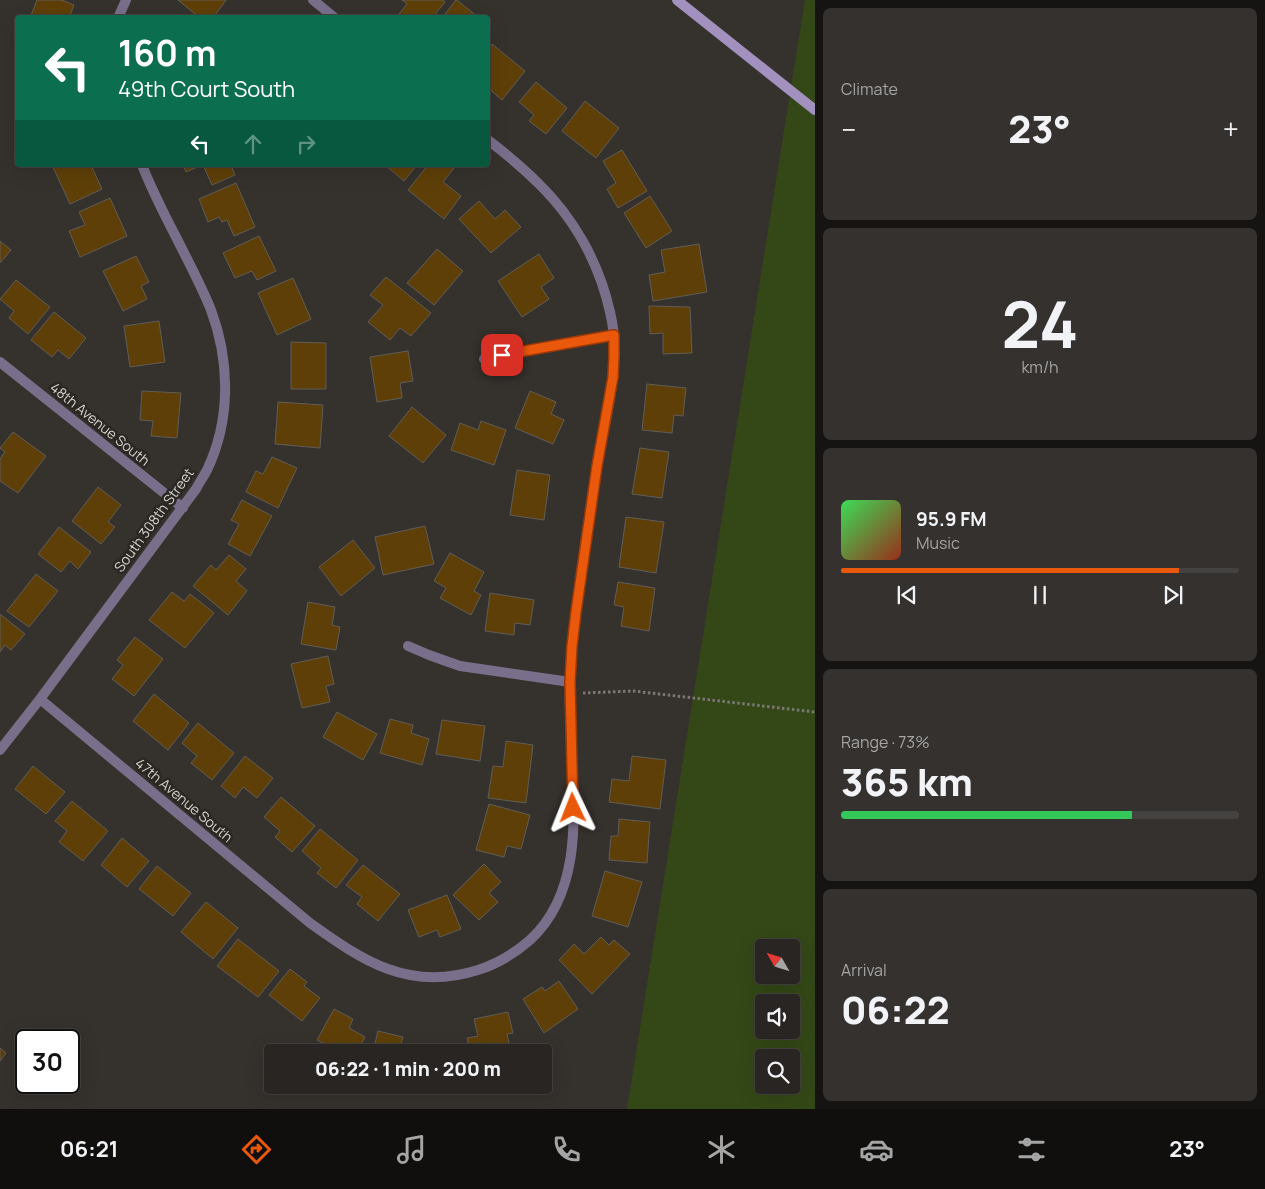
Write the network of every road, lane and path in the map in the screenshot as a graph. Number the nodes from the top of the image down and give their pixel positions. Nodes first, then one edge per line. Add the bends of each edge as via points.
1 (126, 0) edge
2 (314, 0) edge
3 (677, 0) edge
4 (119, 15) edge
5 (332, 15) edge
6 (815, 110) edge
7 (490, 142) edge
8 (143, 167) edge
9 (614, 335) junction
10 (484, 359) dead end
11 (0, 362) edge
12 (183, 508) junction
13 (408, 646) dead end
14 (570, 682) junction
15 (570, 693) junction
16 (40, 699) junction
17 (815, 712) edge
18 (0, 750) edge

1 - 4 street
2 - 5 street
3 - 6 main road
7 - 9 street, 47th Avenue South via 538,182 568,216 596,266
8 - 12 street, South 308th Street via 211,310 222,354 225,409 221,431 207,470
9 - 10 street
9 - 14 street, 47th Avenue South via 613,377 577,602
11 - 12 street, 48th Avenue South
12 - 16 street, South 308th Street
13 - 14 street via 460,666
14 - 15 street, 47th Avenue South
15 - 16 street, 47th Avenue South via 573,808 570,864 559,899 550,917 520,948 486,967 446,978 414,976 388,969 352,952 310,923
15 - 17 path via 633,691
16 - 18 street, South 308th Street

